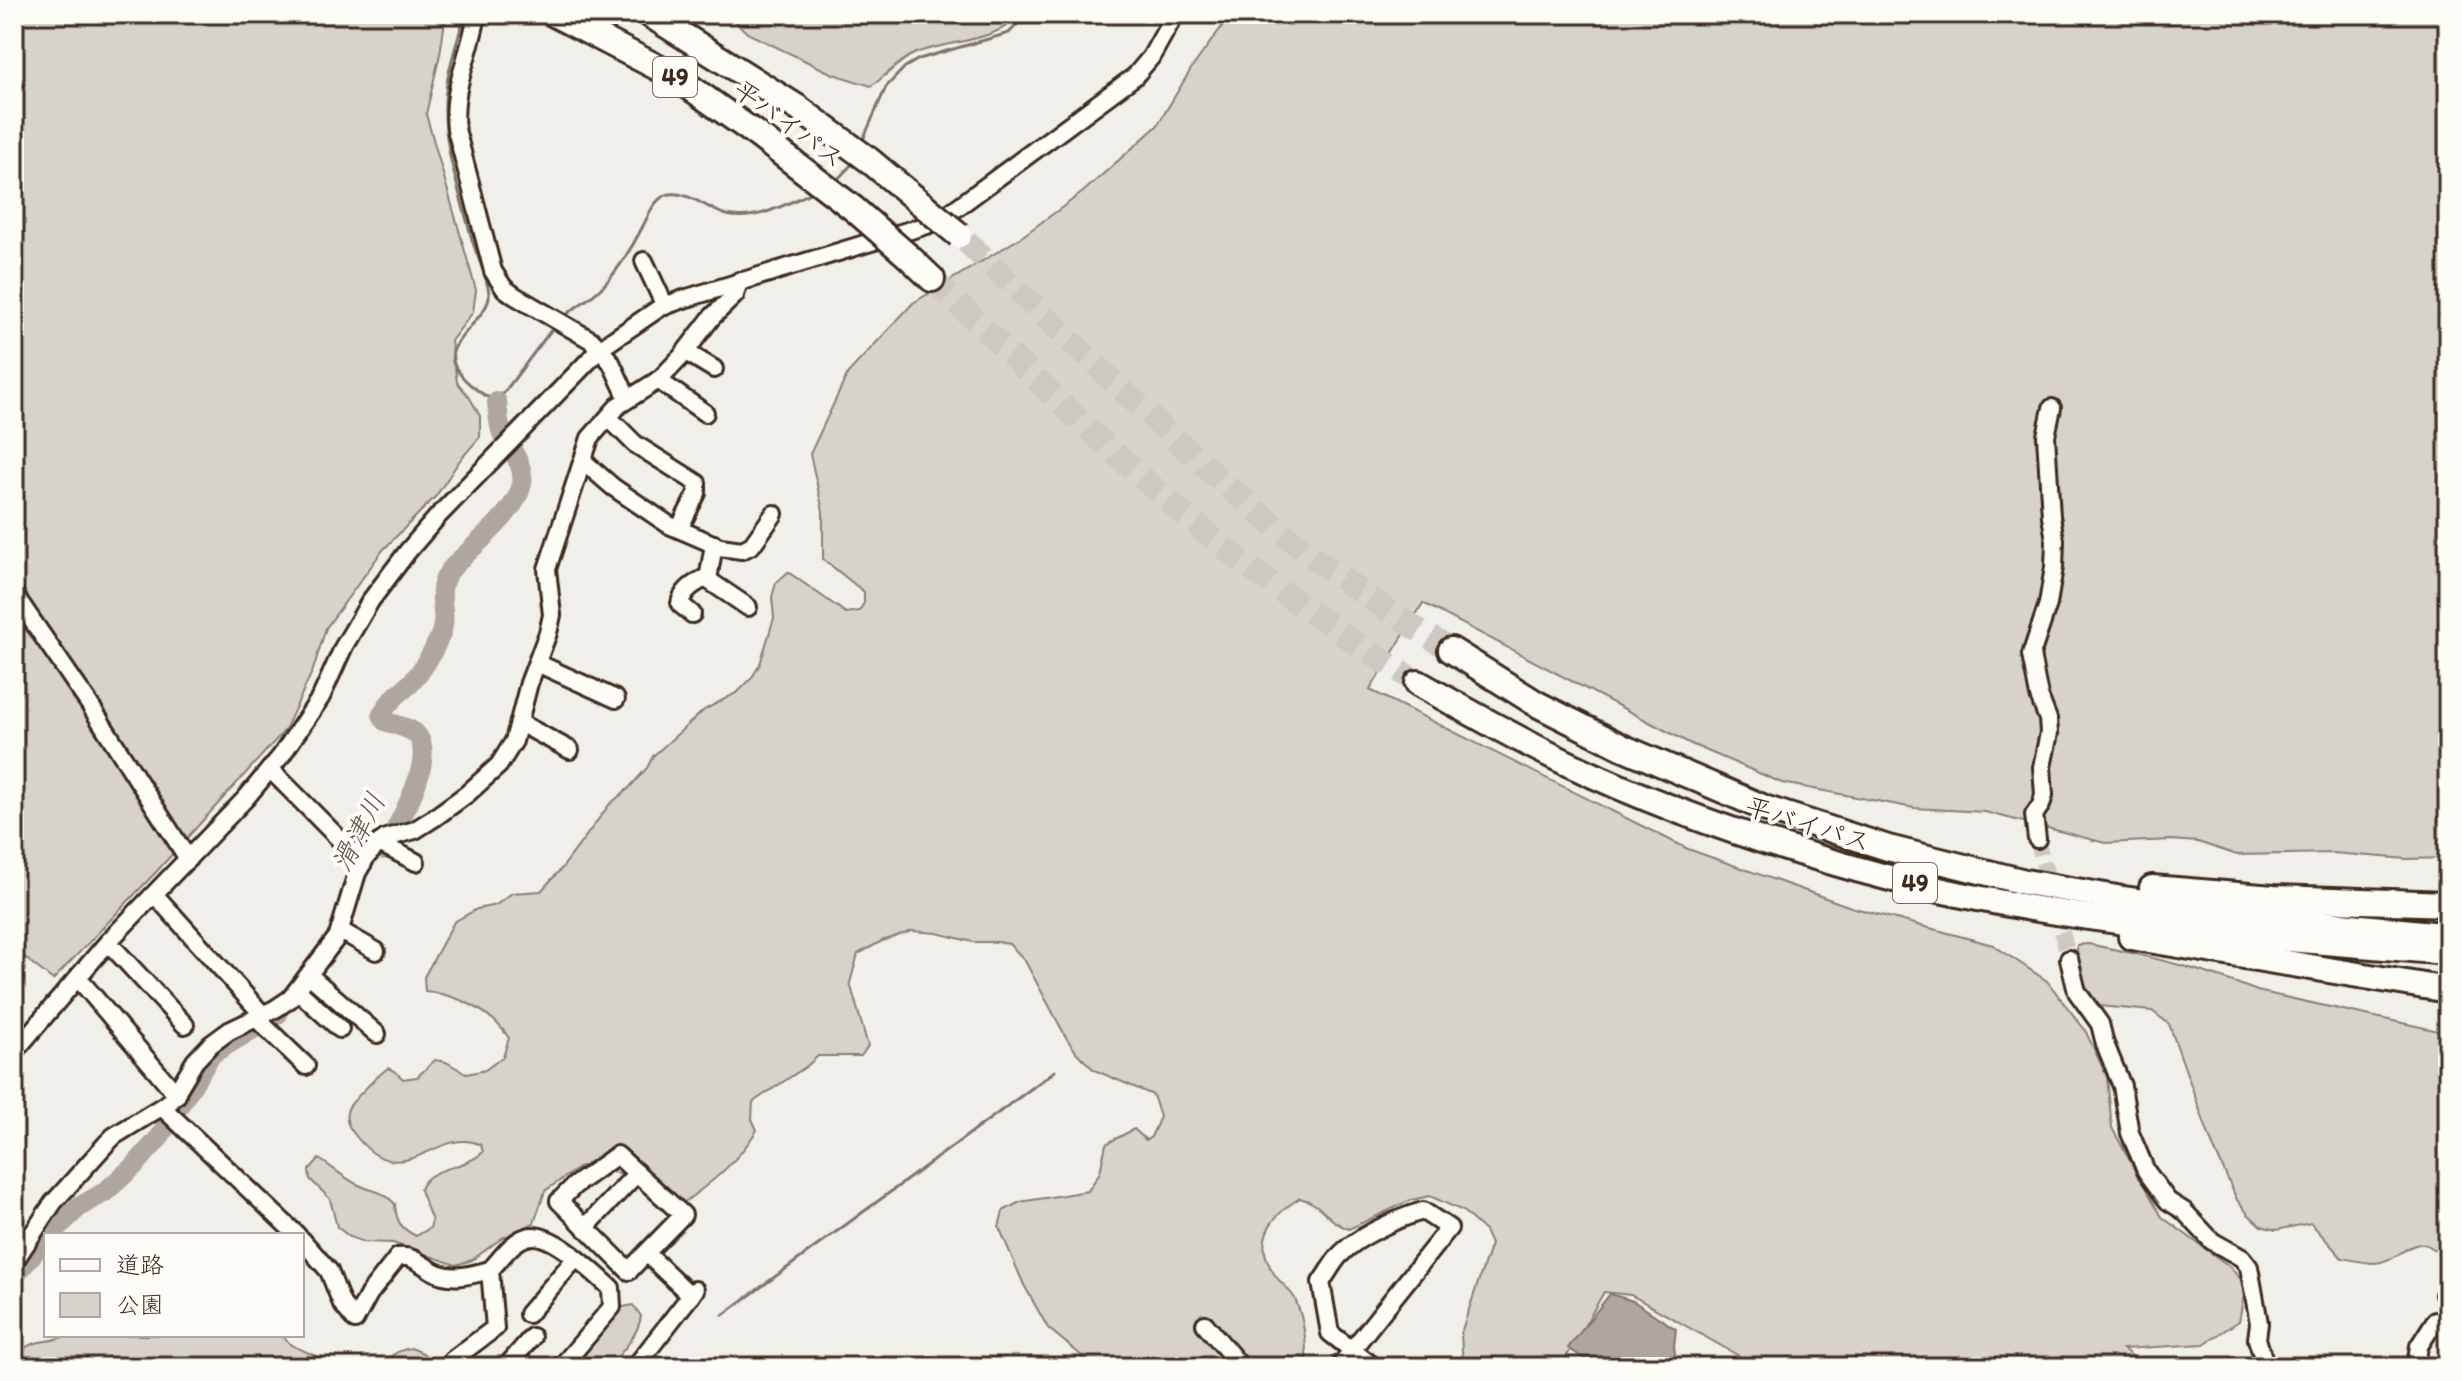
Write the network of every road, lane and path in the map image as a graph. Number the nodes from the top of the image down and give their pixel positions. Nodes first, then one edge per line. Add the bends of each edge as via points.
1 (477, 14) edge
2 (554, 14) edge
3 (649, 14) edge
4 (1175, 14) edge
5 (963, 238) tunnel mouth
6 (644, 261) dead end
7 (932, 279) tunnel mouth
8 (739, 281) junction
9 (665, 306) junction
10 (600, 349) junction
11 (686, 352) junction
12 (714, 369) dead end
13 (658, 380) junction
14 (628, 399) junction
15 (2052, 408) dead end
16 (705, 413) dead end
17 (609, 418) junction
18 (583, 461) junction
19 (774, 514) dead end
20 (679, 529) junction
21 (714, 544) junction
22 (708, 577) junction
23 (14, 594) edge
24 (748, 607) dead end
25 (692, 614) dead end
26 (1451, 650) tunnel mouth
27 (537, 663) junction
28 (1418, 683) tunnel mouth
29 (616, 699) dead end
30 (520, 723) junction
31 (570, 750) dead end
32 (270, 769) junction
33 (1717, 824) junction
34 (2037, 839) tunnel mouth
35 (379, 843) junction
36 (1888, 848) junction
37 (188, 859) junction
38 (416, 862) dead end
39 (363, 863) junction
40 (155, 895) junction
41 (2448, 904) edge
42 (341, 931) junction
43 (2448, 935) edge
44 (108, 942) junction
45 (376, 951) dead end
46 (2448, 952) edge
47 (2069, 959) tunnel mouth
48 (309, 975) junction
49 (78, 978) junction
50 (297, 990) junction
51 (2448, 990) edge
52 (260, 1016) junction
53 (185, 1025) dead end
54 (340, 1029) dead end
55 (377, 1034) dead end
56 (15, 1050) edge
57 (306, 1066) dead end
58 (177, 1095) junction
59 (163, 1108) junction
60 (637, 1173) junction
61 (585, 1228) junction
62 (295, 1233) edge
63 (304, 1242) edge
64 (646, 1253) junction
65 (575, 1259) junction
66 (14, 1262) edge
67 (490, 1270) junction
68 (528, 1314) dead end
69 (2435, 1321) dead end
70 (1205, 1324) dead end
71 (532, 1337) dead end
72 (1351, 1351) junction
73 (458, 1367) edge
74 (506, 1367) edge
75 (561, 1367) edge
76 (635, 1367) edge
77 (1241, 1367) edge
78 (1340, 1367) edge
79 (1374, 1367) edge
80 (2266, 1367) edge
81 (2416, 1367) edge

1 - 10 street via 454,112 493,271 509,292
2 - 7 highway, 平バイパス / 49, bridge via 674,76 854,209
3 - 5 highway, 平バイパス / 49, bridge via 798,108
4 - 8 street via 1135,76 951,212 927,225
6 - 9 street
8 - 9 street
8 - 11 street via 735,295
9 - 10 street
10 - 14 street
10 - 32 street via 439,515 387,578 344,646 321,697
11 - 12 street
11 - 13 street
13 - 14 street
13 - 16 street
14 - 17 street
15 - 34 street via 2046,436 2054,567 2031,655 2049,725 2044,795 2034,815
17 - 18 street via 590,438
17 - 20 street via 635,444 697,483
18 - 20 street via 641,507
18 - 27 street via 547,569 552,615
19 - 21 street via 752,545 742,550
20 - 21 street
21 - 22 street
22 - 24 street
22 - 25 street via 681,596 680,604
23 - 37 street
26 - 36 highway, 平バイパス / 49 via 1537,704 1633,752 1767,809
27 - 29 street
27 - 30 street
28 - 33 highway, 平バイパス / 49 via 1568,763
30 - 31 street
30 - 35 street via 510,749 491,774 431,829
32 - 37 street
32 - 39 street
33 - 46 highway, 平バイパス / 49 via 1889,877 2026,905 2221,932
33 - 51 highway via 1798,856 1966,905
35 - 38 street
35 - 39 street
36 - 41 highway via 2166,890
36 - 43 highway, 平バイパス / 49 via 2117,898
37 - 40 street
39 - 42 street
40 - 44 street
40 - 52 street
42 - 45 street
42 - 48 street
44 - 49 street
44 - 53 street
47 - 80 street via 2077,992 2100,1024 2146,1171 2168,1201 2249,1267 2257,1339
48 - 50 street
48 - 55 street
49 - 56 street
49 - 58 street
50 - 52 street
50 - 54 street
52 - 57 street
52 - 58 street via 229,1031 200,1055
58 - 59 street
59 - 62 street
59 - 66 street via 114,1136 89,1161
60 - 61 street
60 - 61 street via 617,1155 559,1201
60 - 64 street via 683,1215
61 - 64 street via 629,1271
63 - 67 street via 329,1271 355,1320 398,1257 413,1258 444,1276
64 - 76 street via 693,1293
65 - 67 street via 550,1239 528,1236
65 - 68 street
65 - 75 street via 611,1288 612,1307
67 - 73 street via 495,1328 452,1360
69 - 81 street via 2419,1346
70 - 77 street
71 - 74 street
72 - 72 street via 1330,1333 1321,1282 1352,1245 1404,1216 1423,1211 1433,1216 1449,1228
72 - 78 street
72 - 79 street

